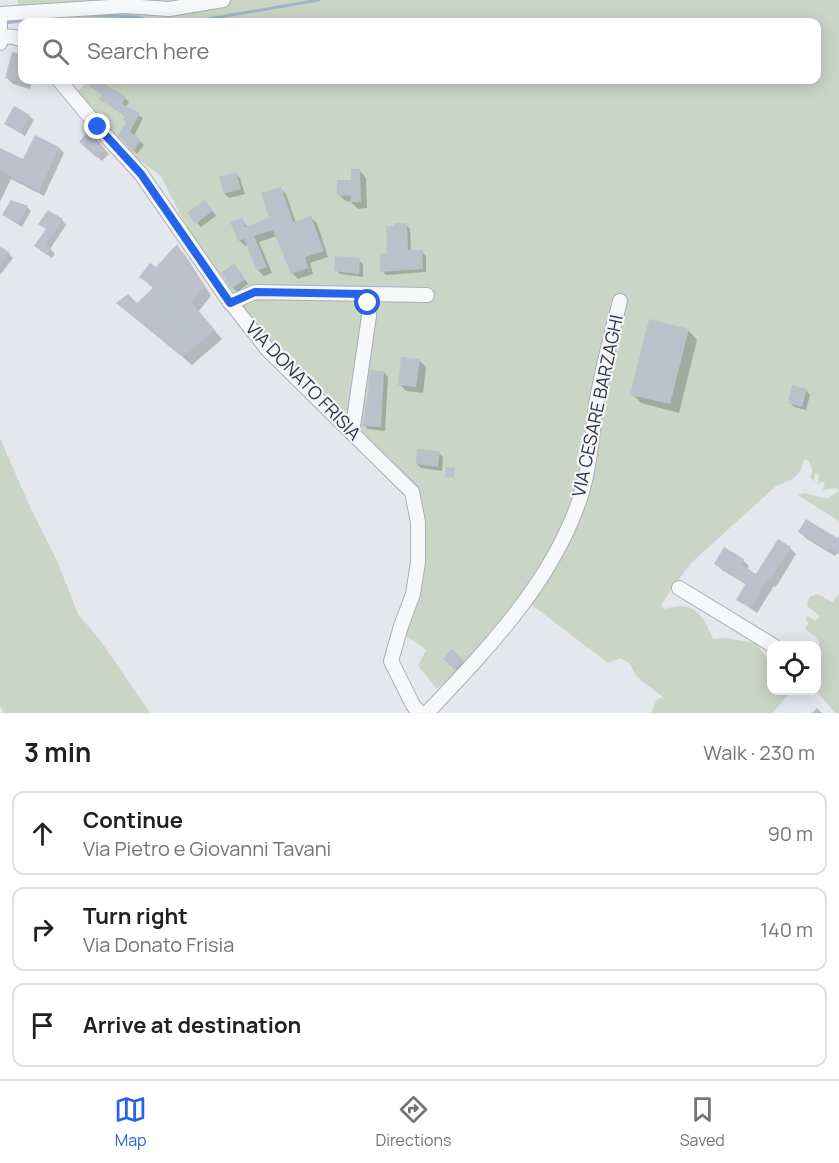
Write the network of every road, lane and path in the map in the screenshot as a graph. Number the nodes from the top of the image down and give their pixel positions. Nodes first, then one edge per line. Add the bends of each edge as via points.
1 (223, 0) edge
2 (0, 15) edge
3 (1, 30) edge
4 (0, 36) edge
5 (18, 38) edge
6 (0, 43) edge
7 (62, 84) edge
8 (364, 294) junction
9 (427, 295) dead end
10 (620, 301) dead end
11 (230, 303) junction
12 (352, 433) junction
13 (679, 588) dead end
14 (767, 641) edge
15 (420, 713) edge
16 (427, 713) edge

1 - 2 street via 169,9 125,6
2 - 3 street
3 - 4 street
4 - 5 street
4 - 6 street
7 - 11 street, VIA DONATO FRISIA via 141,174
8 - 9 street
8 - 11 street via 255,292
8 - 12 street via 369,316
10 - 16 street, VIA CESARE BARZAGHI via 598,395 586,479 566,535 520,608
11 - 12 street, VIA DONATO FRISIA via 268,350
12 - 15 street, VIA DONATO FRISIA via 412,492 418,522 418,562 413,594 391,661
13 - 14 street

